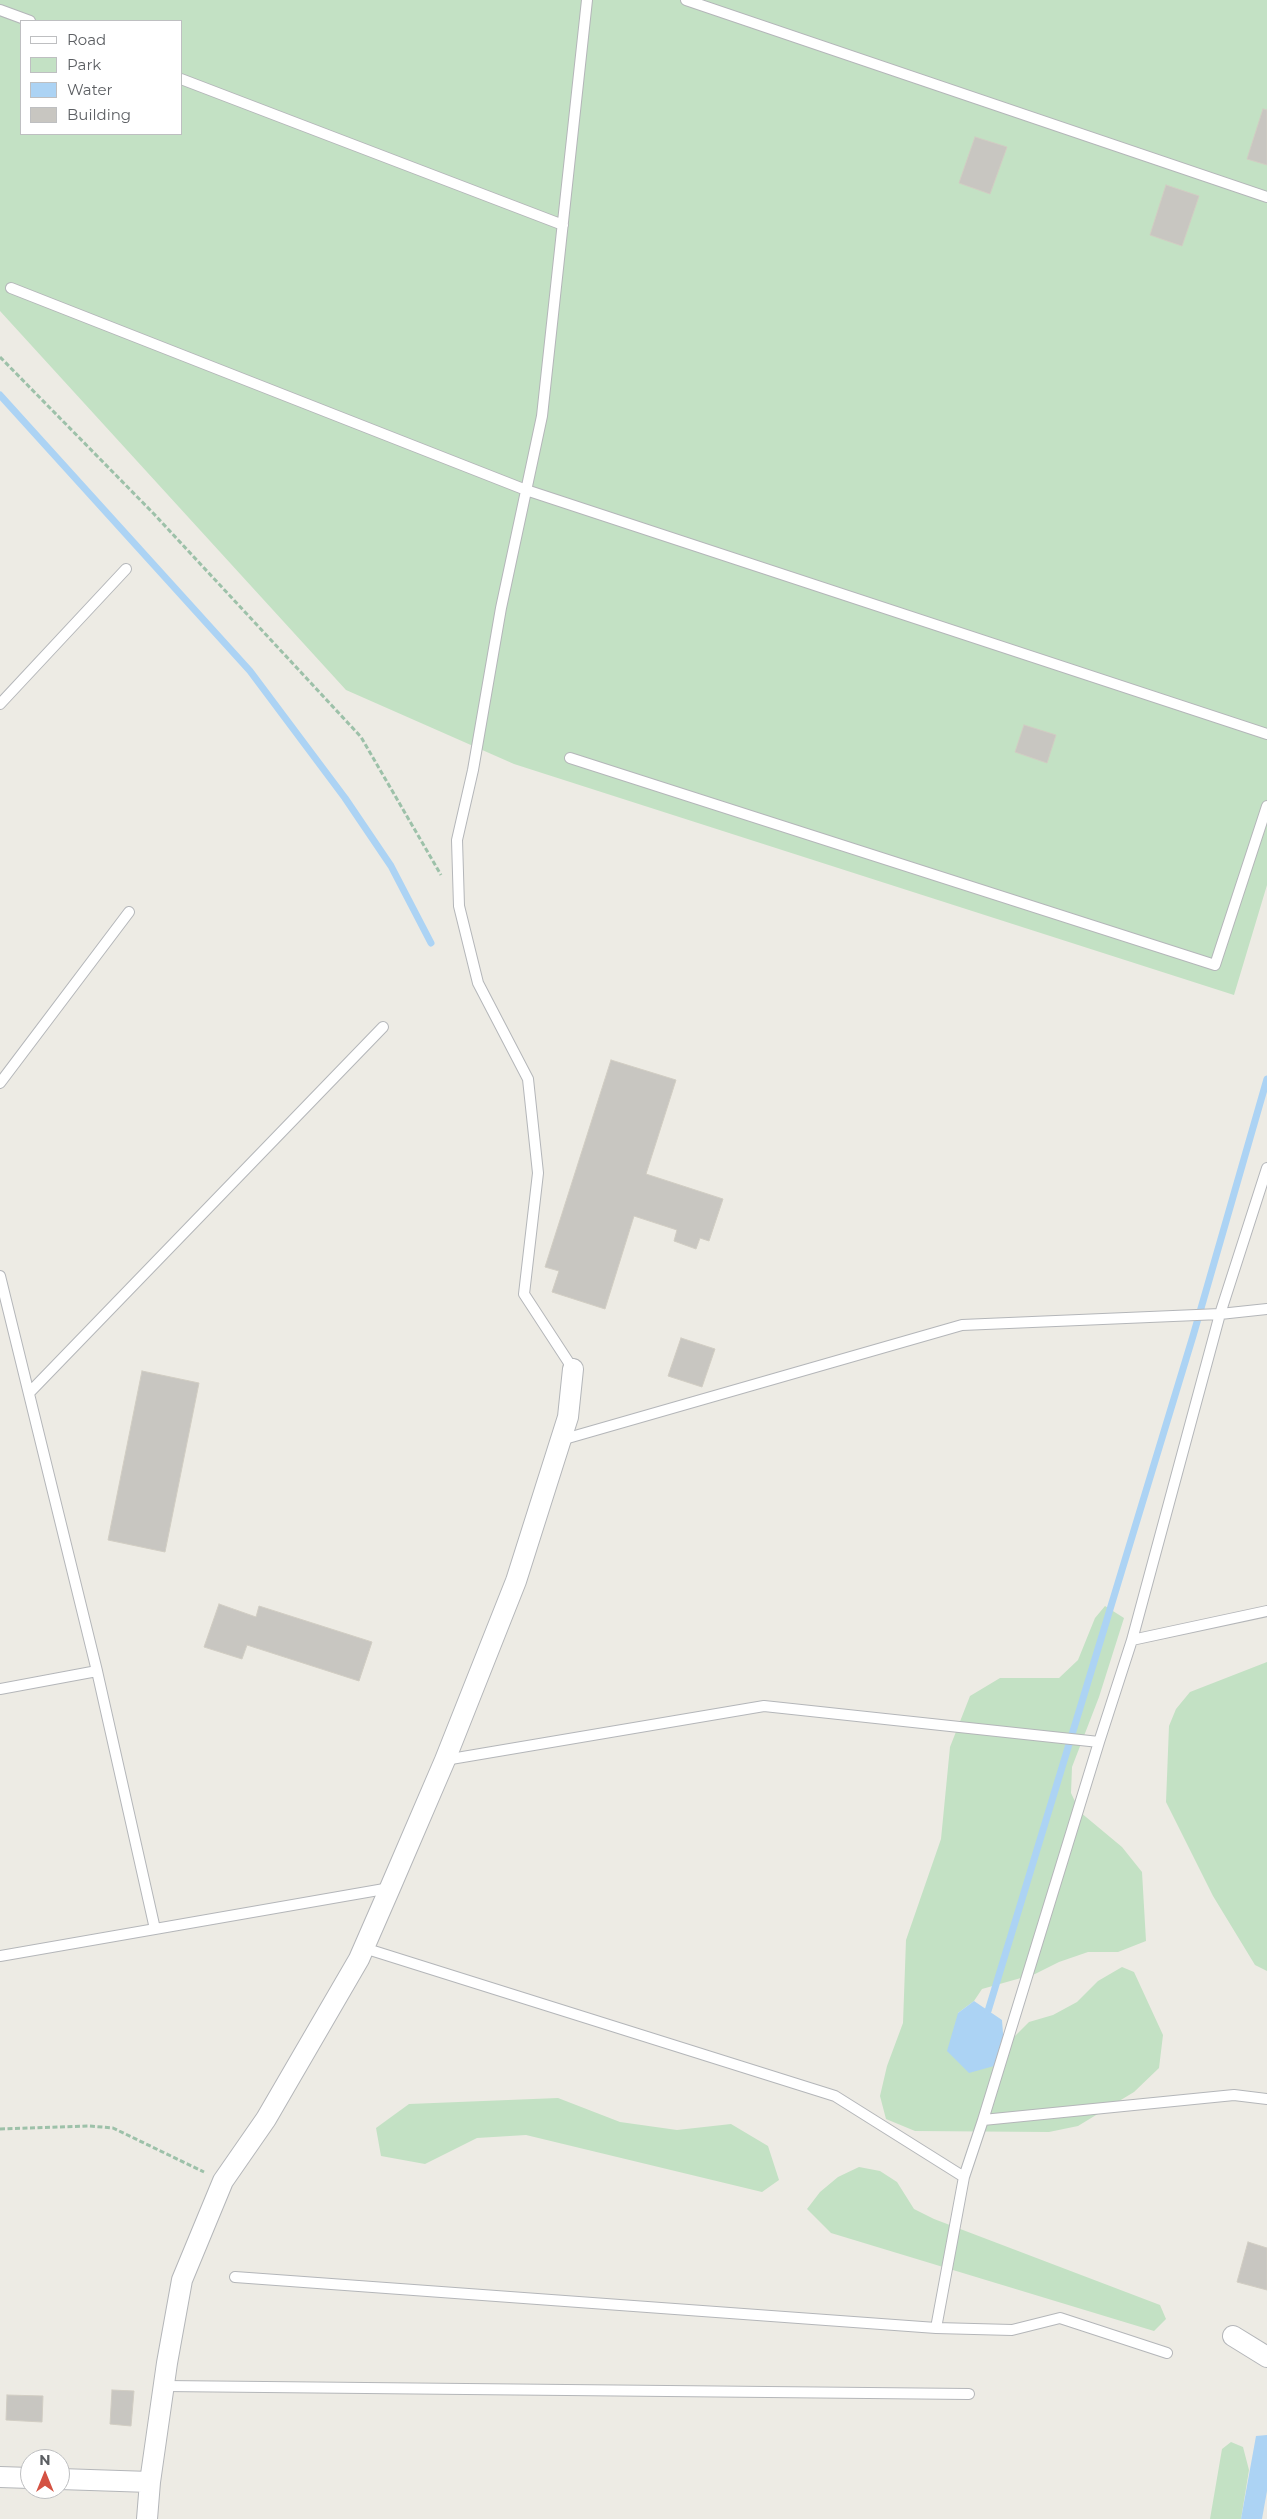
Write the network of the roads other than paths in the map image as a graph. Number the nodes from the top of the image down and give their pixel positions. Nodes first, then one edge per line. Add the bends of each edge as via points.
1 (587, 0) edge
2 (686, 0) edge
3 (0, 10) edge
4 (27, 20) edge
5 (182, 79) edge
6 (1267, 197) edge
7 (563, 225) junction
8 (11, 288) dead end
9 (526, 490) junction
10 (126, 569) dead end
11 (0, 704) edge
12 (1267, 734) edge
13 (570, 758) dead end
14 (1267, 806) edge
15 (129, 912) dead end
16 (383, 1027) dead end
17 (0, 1083) edge
18 (1267, 1168) edge
19 (0, 1276) edge
20 (1267, 1309) edge
21 (1220, 1314) junction
22 (573, 1369) joint
23 (29, 1393) junction
24 (561, 1440) junction
25 (1267, 1611) edge
26 (1132, 1640) junction
27 (97, 1671) junction
28 (0, 1689) edge
29 (1099, 1742) junction
30 (445, 1760) junction
31 (390, 1888) junction
32 (155, 1929) junction
33 (364, 1948) junction
34 (0, 1956) edge
35 (1267, 2099) edge
36 (983, 2120) junction
37 (964, 2177) junction
38 (236, 2277) dead end
39 (936, 2328) junction
40 (1232, 2336) dead end
41 (1167, 2352) dead end
42 (1267, 2358) edge
43 (164, 2386) junction
44 (969, 2394) dead end
45 (0, 2477) edge
46 (20, 2478) edge
47 (70, 2479) edge
48 (150, 2482) junction
49 (147, 2519) edge

1 - 7 lane
2 - 6 lane
3 - 4 lane
5 - 7 lane
7 - 9 lane via 542,416
8 - 9 lane
9 - 12 lane
9 - 22 lane via 457,840 459,906 478,983 528,1079 538,1173 524,1294
10 - 11 lane
13 - 14 lane via 1215,965
15 - 17 lane
16 - 23 lane
18 - 21 lane
19 - 23 lane
20 - 21 lane
21 - 24 lane via 962,1325
21 - 26 lane
22 - 24 street via 568,1417
23 - 27 lane
24 - 30 street via 516,1582
25 - 26 lane
26 - 29 lane
27 - 28 lane
27 - 32 lane
29 - 30 lane via 764,1706
29 - 36 lane
30 - 31 street
31 - 32 lane
31 - 33 street
32 - 34 lane
33 - 37 lane via 835,2096
33 - 43 street via 266,2119 223,2182 182,2280
35 - 36 lane via 1234,2095
36 - 37 lane
37 - 39 lane
38 - 39 lane
39 - 41 lane via 1012,2330 1060,2318
40 - 42 street
43 - 44 lane
43 - 48 street
45 - 46 street
47 - 48 street
48 - 49 street

